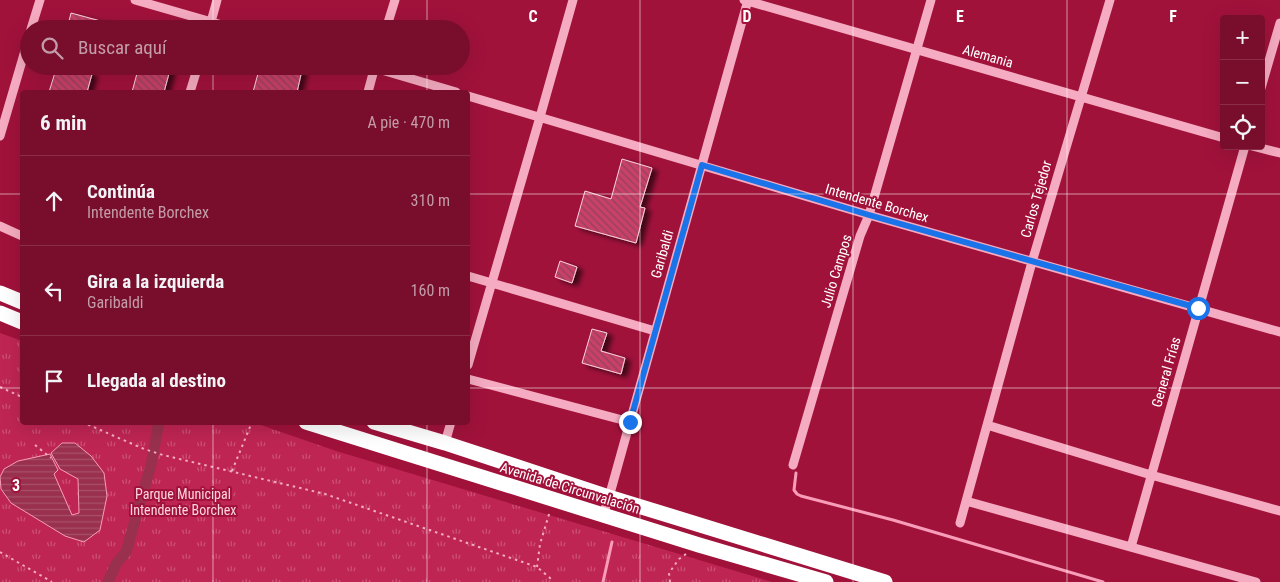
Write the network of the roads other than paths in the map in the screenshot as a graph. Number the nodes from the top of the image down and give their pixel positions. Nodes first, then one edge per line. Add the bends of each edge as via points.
1 (40, 0) edge
2 (135, 0) edge
3 (218, 0) edge
4 (395, 0) edge
5 (573, 0) edge
6 (747, 0) edge
7 (931, 0) edge
8 (1110, 0) edge
9 (34, 20) edge
10 (195, 20) edge
11 (212, 20) edge
12 (389, 20) edge
13 (1280, 23) edge
14 (917, 50) junction
15 (20, 68) edge
16 (1265, 74) edge
17 (195, 75) edge
18 (371, 75) edge
19 (400, 75) edge
20 (191, 90) edge
21 (368, 90) edge
22 (449, 90) edge
23 (470, 97) edge
24 (1080, 97) junction
25 (540, 117) junction
26 (0, 136) edge
27 (1220, 137) edge
28 (1244, 150) edge
29 (1265, 150) edge
30 (1280, 154) edge
31 (702, 165) junction
32 (869, 215) junction
33 (0, 226) edge
34 (20, 235) edge
35 (1032, 262) junction
36 (470, 277) edge
37 (491, 283) junction
38 (0, 293) edge
39 (20, 301) edge
40 (1198, 308) junction
41 (0, 313) edge
42 (20, 321) edge
43 (655, 331) junction
44 (1280, 332) edge
45 (470, 358) edge
46 (470, 380) edge
47 (630, 422) junction
48 (987, 424) junction
49 (316, 425) edge
50 (384, 425) edge
51 (450, 425) edge
52 (445, 443) junction
53 (793, 465) dead end
54 (1151, 475) junction
55 (609, 497) junction
56 (966, 501) junction
57 (1280, 511) edge
58 (602, 515) junction
59 (960, 522) dead end
60 (1131, 547) junction
61 (826, 582) edge
62 (885, 582) edge
63 (1256, 582) edge

1 - 9 street
2 - 10 street
3 - 11 street
4 - 12 street
5 - 25 street
6 - 14 street, Alemania
6 - 31 street, Garibaldi
7 - 14 street, Julio Campos
8 - 24 street, Carlos Tejedor
13 - 16 street
14 - 24 street, Alemania
14 - 32 street, Julio Campos
15 - 26 street
17 - 20 street
18 - 21 street
19 - 22 street
23 - 25 street, Intendente Borchex
24 - 27 street, Alemania
24 - 35 street, Carlos Tejedor
25 - 31 street, Intendente Borchex
25 - 37 street
28 - 40 street, General Frías
29 - 30 street
31 - 32 street, Intendente Borchex
31 - 43 street, Garibaldi
32 - 35 street, Intendente Borchex
32 - 53 street, Julio Campos via 860,236
33 - 34 street
35 - 40 street, Intendente Borchex
35 - 48 street, Carlos Tejedor
36 - 37 street
37 - 43 street
37 - 45 street
38 - 39 highway
40 - 44 street, Intendente Borchex
40 - 54 street, General Frías
41 - 42 highway
43 - 47 street, Garibaldi
46 - 47 street
47 - 55 street, Garibaldi
48 - 54 street
48 - 56 street, Carlos Tejedor
49 - 58 highway, Avenida de Circunvalación
50 - 52 highway, Avenida de Circunvalación
51 - 52 street
52 - 55 highway, Avenida de Circunvalación
54 - 57 street
54 - 60 street, General Frías
55 - 58 street, Garibaldi
55 - 62 highway, Avenida de Circunvalación
56 - 59 street, Carlos Tejedor
56 - 60 street
58 - 61 highway, Avenida de Circunvalación
60 - 63 street

